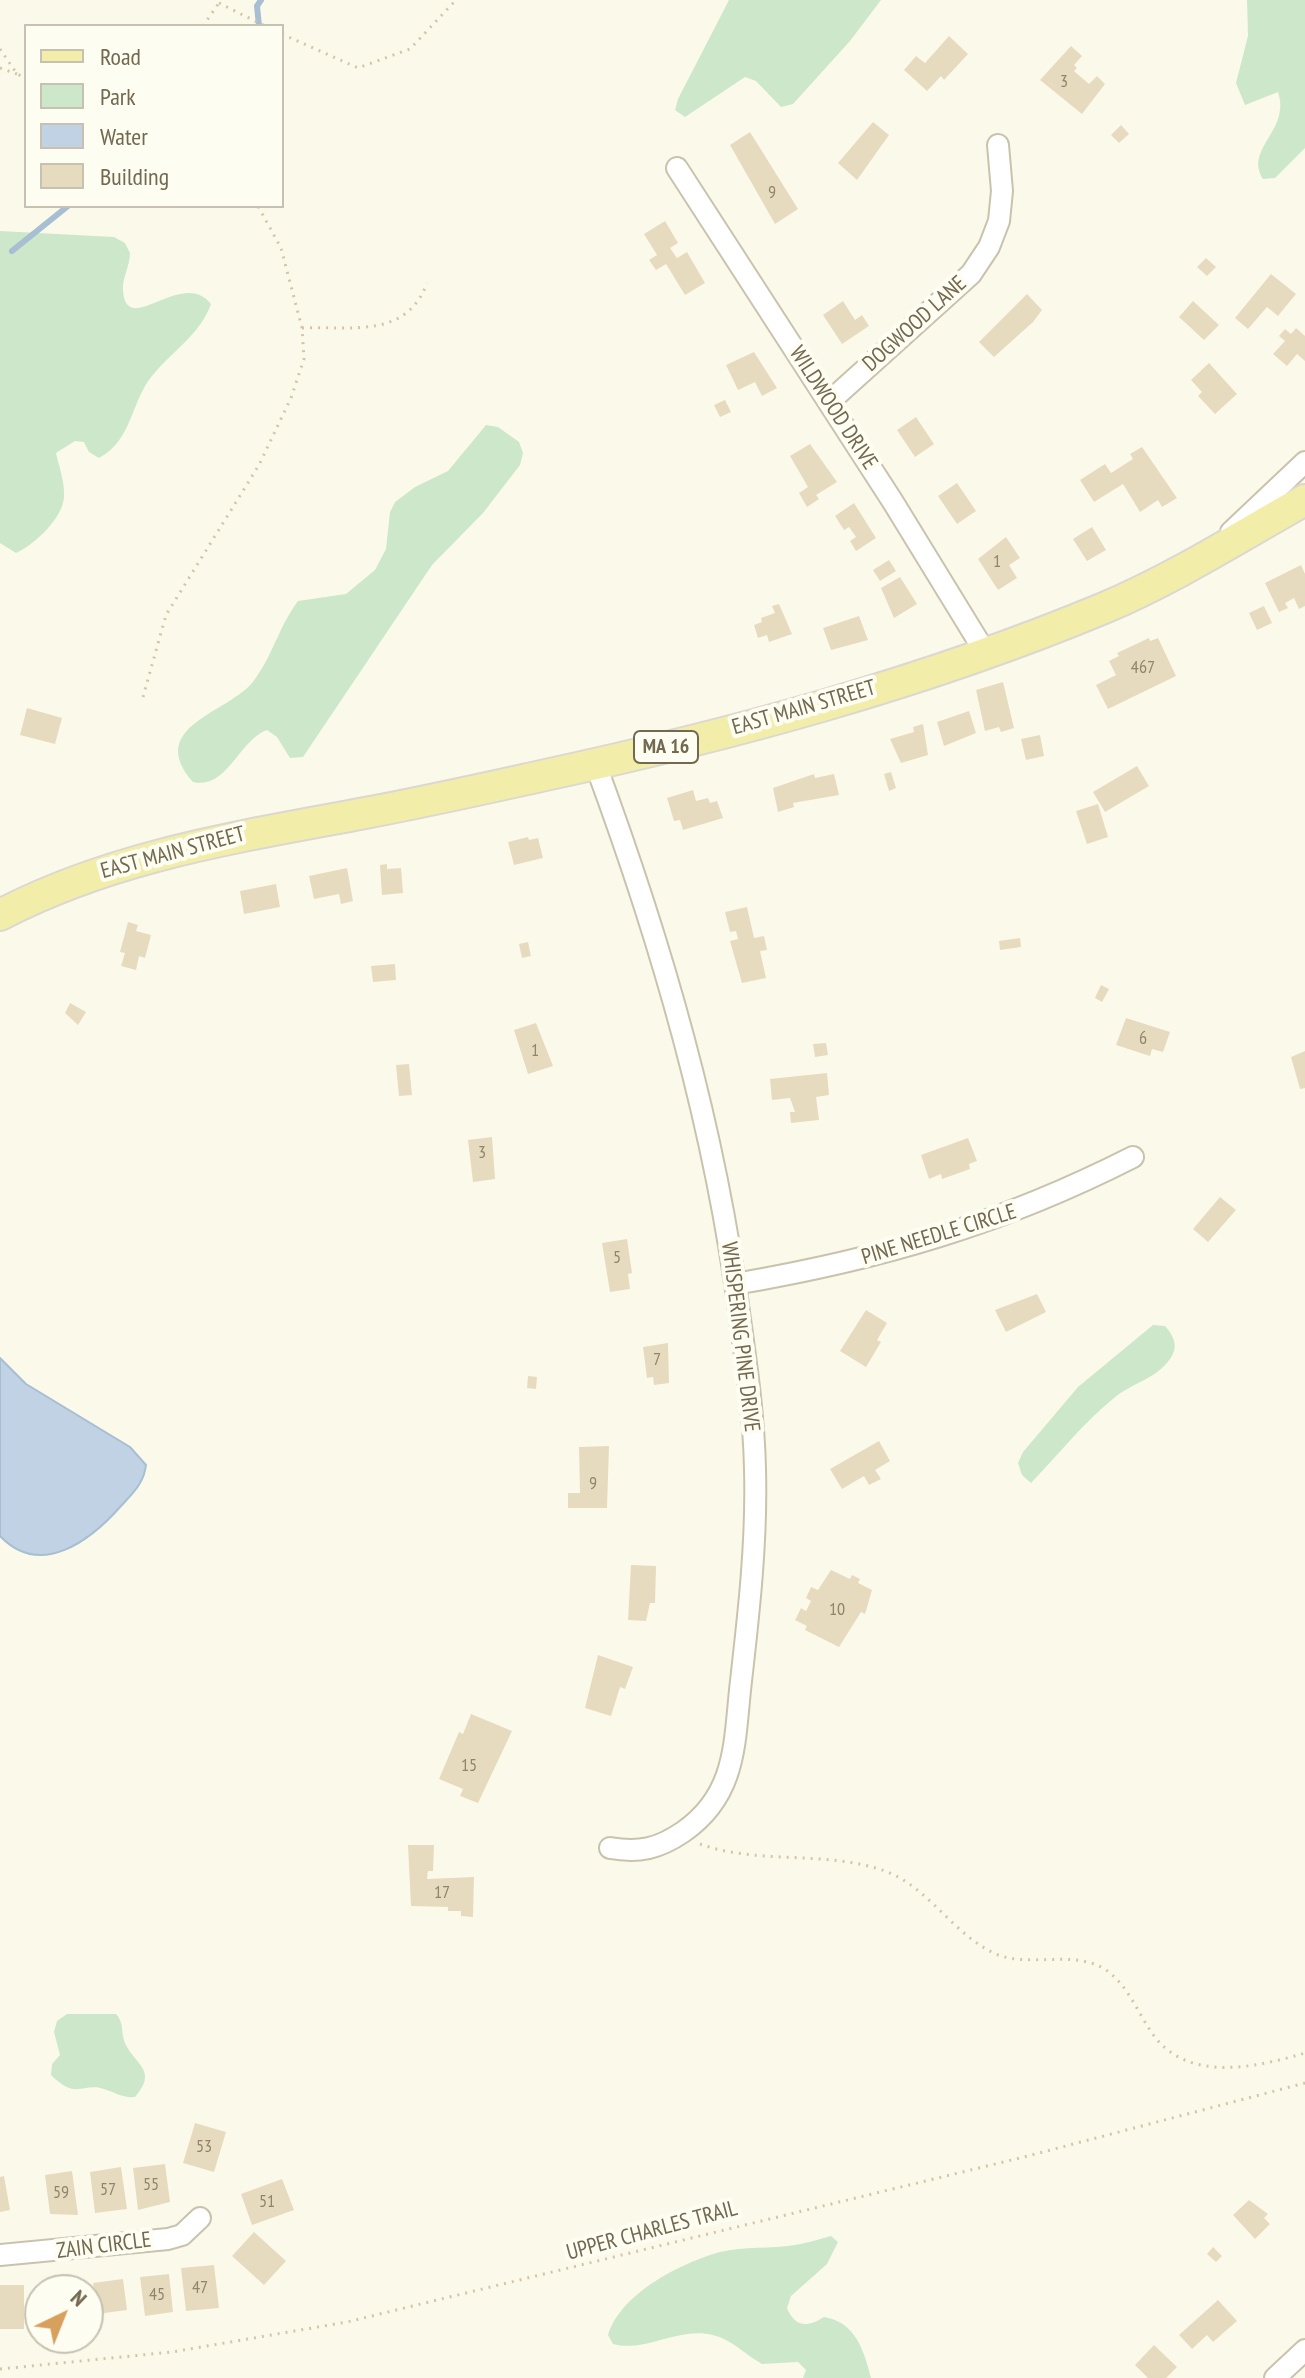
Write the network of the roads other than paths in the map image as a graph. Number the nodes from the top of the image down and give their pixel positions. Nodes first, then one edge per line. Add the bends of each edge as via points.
1 (998, 145) dead end
2 (677, 168) dead end
3 (829, 402) junction
4 (1305, 462) edge
5 (1305, 500) edge
6 (1198, 562) junction
7 (985, 652) junction
8 (595, 763) junction
9 (0, 915) edge
10 (1133, 1157) dead end
11 (735, 1284) junction
12 (610, 1848) dead end
13 (200, 2218) dead end
14 (0, 2255) edge
15 (1305, 2350) edge
16 (1275, 2378) edge

1 - 3 street, DOGWOOD LANE via 1002,191 989,247 971,274
2 - 3 street, WILDWOOD DRIVE
3 - 7 street, WILDWOOD DRIVE
4 - 6 street
5 - 6 main road, EAST MAIN STREET / MA 16
6 - 7 main road, EAST MAIN STREET / MA 16 via 1105,607
7 - 8 main road, EAST MAIN STREET / MA 16 via 794,713
8 - 9 main road, EAST MAIN STREET / MA 16 via 193,845 106,869
8 - 11 street, WHISPERING PINE DRIVE via 651,917 681,1021
10 - 11 street, PINE NEEDLE CIRCLE via 1023,1210 956,1234 816,1270
11 - 12 street, WHISPERING PINE DRIVE via 755,1466 755,1518 728,1778 708,1813 687,1830 654,1849
13 - 14 street, ZAIN CIRCLE via 182,2235 168,2239
15 - 16 street

